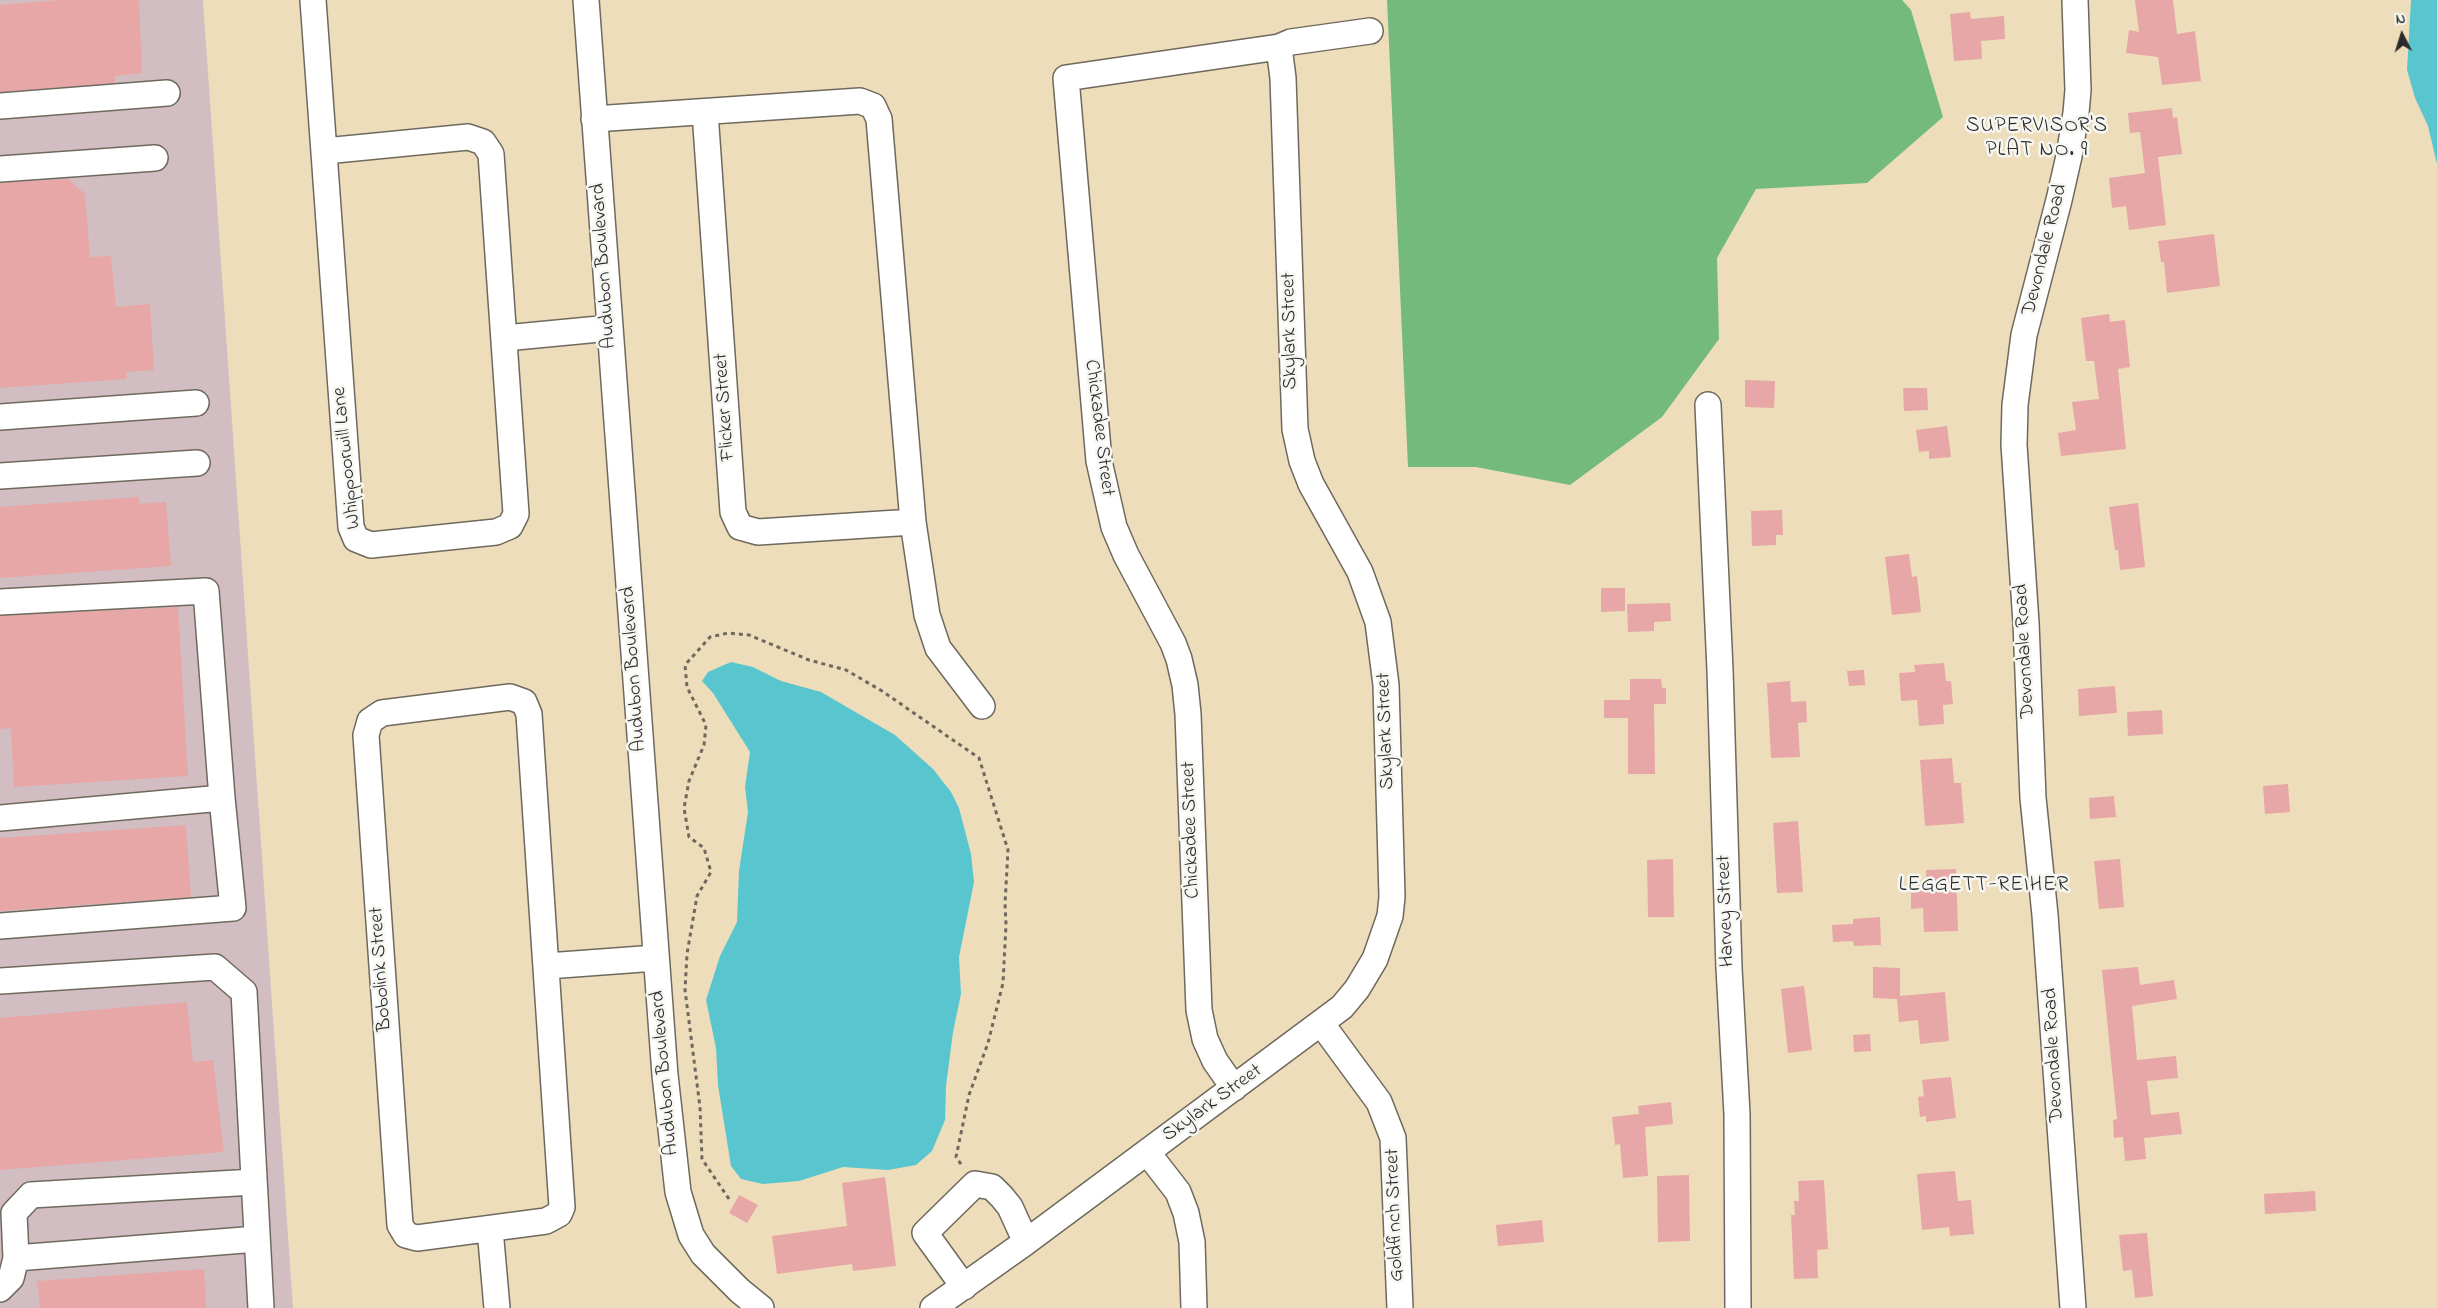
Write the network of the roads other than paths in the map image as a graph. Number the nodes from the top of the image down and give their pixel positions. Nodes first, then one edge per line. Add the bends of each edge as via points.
1 (312, 0) edge
2 (586, 0) edge
3 (2075, 0) edge
4 (1370, 31) dead end
5 (1279, 48) junction
6 (167, 93) dead end
7 (0, 106) edge
8 (705, 112) junction
9 (594, 119) junction
10 (325, 151) junction
11 (155, 158) dead end
12 (0, 169) edge
13 (610, 328) junction
14 (505, 338) junction
15 (196, 403) dead end
16 (1708, 405) dead end
17 (0, 417) edge
18 (196, 463) dead end
19 (0, 476) edge
20 (912, 522) junction
21 (0, 602) edge
22 (982, 706) dead end
23 (222, 798) junction
24 (0, 818) edge
25 (0, 926) edge
26 (656, 958) junction
27 (547, 966) junction
28 (0, 981) edge
29 (1321, 1023) junction
30 (1234, 1088) junction
31 (1146, 1152) junction
32 (254, 1182) junction
33 (490, 1229) junction
34 (257, 1239) junction
35 (1026, 1242) junction
36 (16, 1258) junction
37 (964, 1287) junction
38 (0, 1290) edge
39 (939, 1306) edge
40 (261, 1308) edge
41 (497, 1308) edge
42 (761, 1308) edge
43 (1194, 1308) edge
44 (1400, 1308) edge
45 (1738, 1308) edge
46 (2074, 1308) edge

1 - 10 street, Whippoorwill Lane
2 - 9 street, Audubon Boulevard
3 - 46 street, Devondale Road via 2076,113 2066,174 2024,335 2015,405 2014,445 2034,798
4 - 5 street via 1291,42
5 - 29 street, Skylark Street via 1283,78 1292,404 1297,445 1322,508 1346,544 1373,604 1386,685 1390,916 1364,980 1342,1007
5 - 30 street, Chickadee Street via 1066,78 1099,461 1114,527 1173,643 1185,685 1199,1010 1205,1039 1215,1061
6 - 7 street
8 - 9 street
8 - 20 street via 860,101 873,106 880,119
8 - 20 street, Flicker Street via 734,512 740,527 758,532
9 - 13 street, Audubon Boulevard
10 - 14 street, Whippoorwill Lane via 468,137 483,142 491,154
10 - 14 street, Whippoorwill Lane via 351,527 356,540 371,545 496,532 510,526 516,514
11 - 12 street
13 - 14 street
13 - 26 street, Audubon Boulevard
15 - 17 street
16 - 45 street, Harvey Street via 1728,958 1737,1114
18 - 19 street
20 - 22 street via 932,635 938,648
21 - 23 street via 206,591
23 - 24 street
23 - 25 street via 232,908
26 - 27 street
26 - 42 street, Audubon Boulevard via 670,1133 683,1214 703,1254 740,1292
27 - 33 street, Bobolink Street via 562,1207 559,1214 546,1221
27 - 33 street, Bobolink Street via 529,714 524,702 510,697 382,714 370,721 366,735 400,1224 406,1235 417,1238
28 - 32 street via 215,968 244,992
29 - 30 street, Skylark Street
29 - 44 street, Goldfinch Street via 1375,1095 1393,1138
30 - 31 street, Skylark Street
31 - 35 street, Skylark Street
31 - 43 street via 1178,1192 1186,1213 1192,1242
32 - 34 street
32 - 36 street via 30,1196 14,1213
33 - 41 street
34 - 36 street
34 - 40 street
35 - 37 street, Skylark Street
35 - 37 street via 1002,1197 992,1187 975,1184 925,1233
36 - 38 street via 11,1278
37 - 39 street, Skylark Street

